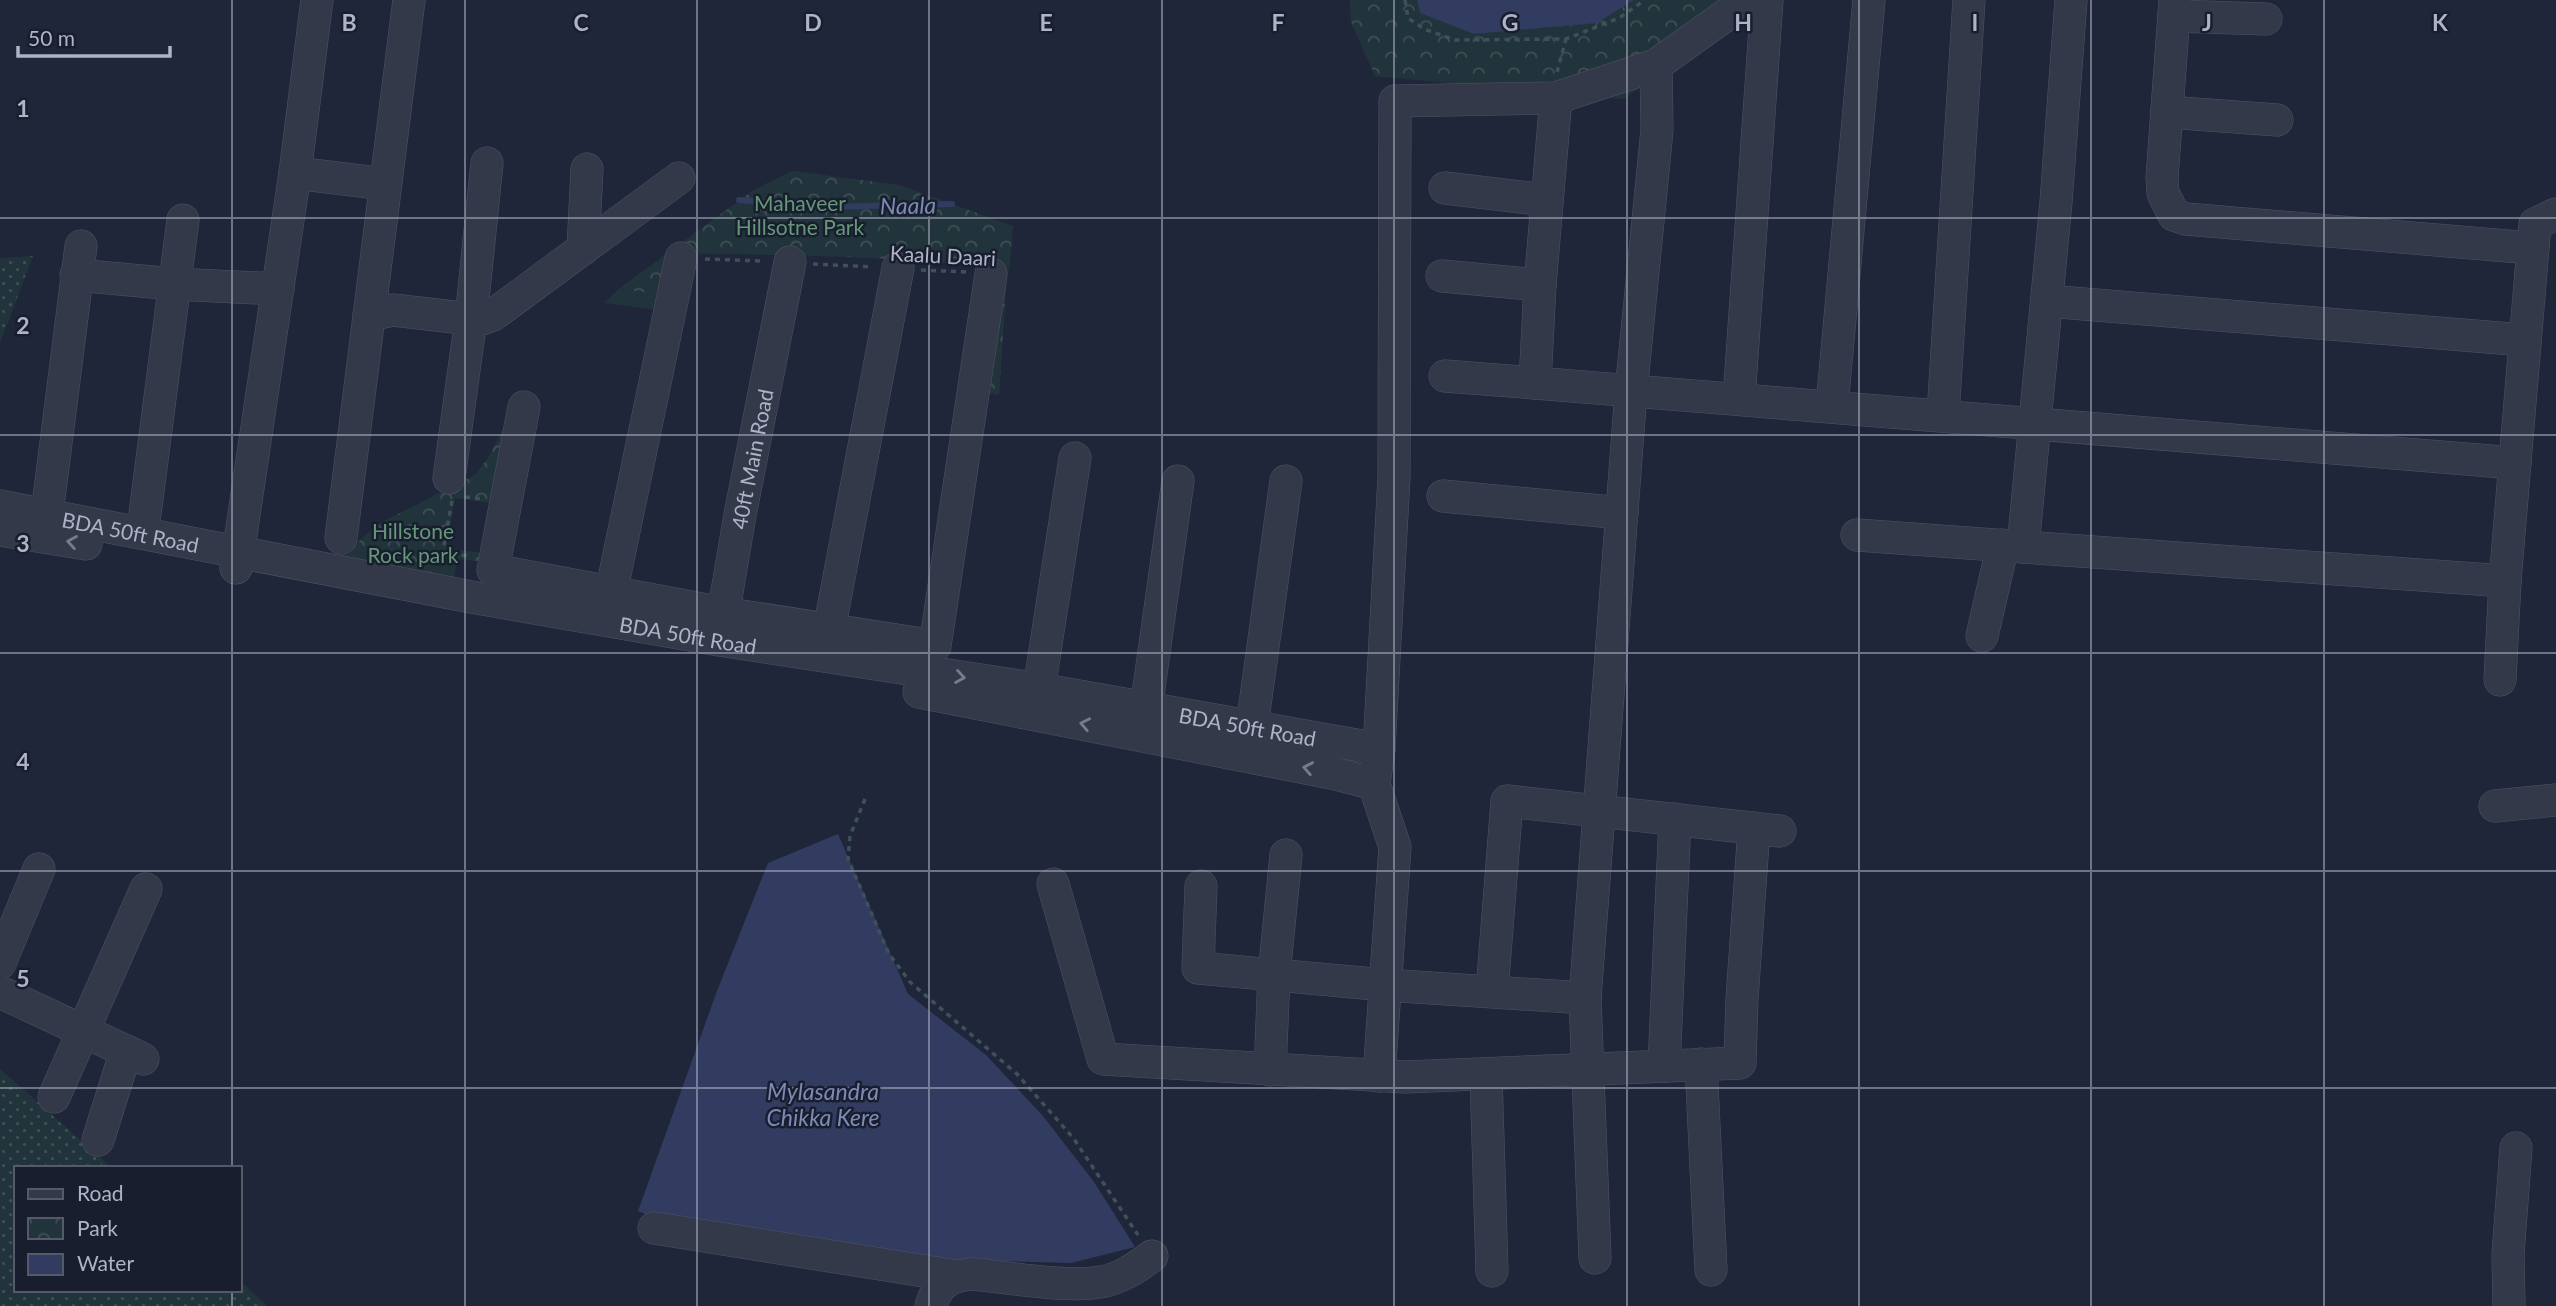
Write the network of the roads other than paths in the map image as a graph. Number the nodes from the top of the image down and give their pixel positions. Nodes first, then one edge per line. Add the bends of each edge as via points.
1 (317, 0) edge
2 (409, 0) edge
3 (1747, 0) edge
4 (1767, 0) edge
5 (1868, 0) edge
6 (1969, 0) edge
7 (2071, 0) edge
8 (2174, 8) edge
9 (2266, 19) dead end
10 (1656, 65) junction
11 (1556, 98) junction
12 (2166, 112) junction
13 (2277, 120) dead end
14 (488, 163) dead end
15 (587, 169) dead end
16 (295, 173) junction
17 (679, 178) dead end
18 (386, 184) junction
19 (1446, 188) dead end
20 (1547, 200) junction
21 (2556, 214) edge
22 (183, 220) dead end
23 (2531, 248) junction
24 (583, 249) junction
25 (681, 258) road end
26 (790, 262) road end
27 (898, 268) road end
28 (991, 274) road end
29 (1442, 276) dead end
30 (174, 284) junction
31 (1539, 285) junction
32 (278, 289) junction
33 (2047, 300) junction
34 (369, 315) junction
35 (471, 318) junction
36 (2524, 340) junction
37 (1445, 376) dead end
38 (1535, 383) junction
39 (1631, 392) junction
40 (1739, 400) junction
41 (1832, 406) junction
42 (524, 407) dead end
43 (1943, 415) junction
44 (2036, 423) junction
45 (1075, 458) dead end
46 (2515, 463) junction
47 (449, 478) dead end
48 (1178, 481) dead end
49 (1286, 481) dead end
50 (1443, 496) dead end
51 (48, 498) dead end
52 (1622, 513) junction
53 (145, 514) dead end
54 (0, 525) edge
55 (1857, 535) dead end
56 (341, 538) dead end
57 (2013, 546) junction
58 (237, 560) junction
59 (2505, 581) junction
60 (611, 593) junction
61 (829, 630) junction
62 (720, 636) junction
63 (1982, 636) dead end
64 (2500, 680) dead end
65 (1039, 689) junction
66 (1146, 709) junction
67 (1252, 726) junction
68 (1379, 749) junction
69 (1374, 784) junction
70 (2556, 800) edge
71 (2496, 806) dead end
72 (1599, 811) junction
73 (1675, 819) junction
74 (1286, 855) dead end
75 (39, 870) dead end
76 (1053, 884) dead end
77 (1201, 886) dead end
78 (146, 889) dead end
79 (0, 964) edge
80 (1274, 975) junction
81 (1385, 985) junction
82 (1492, 991) junction
83 (0, 992) edge
84 (1585, 998) junction
85 (81, 1031) junction
86 (1701, 1064) junction
87 (1664, 1066) junction
88 (1587, 1069) junction
89 (1270, 1070) junction
90 (1486, 1074) junction
91 (1379, 1076) junction
92 (54, 1097) dead end
93 (98, 1140) dead end
94 (2516, 1147) dead end
95 (654, 1228) dead end
96 (1152, 1256) road end
97 (1595, 1258) dead end
98 (1711, 1270) dead end
99 (1492, 1271) dead end
100 (955, 1276) junction
101 (931, 1306) edge
102 (2509, 1306) edge

1 - 16 street
2 - 18 street
3 - 10 street
4 - 40 street
5 - 41 street
6 - 43 street
7 - 33 street
8 - 9 street
8 - 12 street
10 - 11 street
10 - 39 street via 1657,130
11 - 20 street
11 - 68 street via 1395,102 1394,477
12 - 13 street
12 - 23 street via 2162,193 2174,215
14 - 35 street
15 - 24 street
16 - 18 street
16 - 32 street
17 - 24 street
18 - 34 street
19 - 20 street
20 - 31 street
21 - 23 street via 2535,224
22 - 30 street
23 - 36 street
24 - 35 street via 494,315
25 - 60 street
26 - 62 street, 40ft Main Road
27 - 61 street
28 - 61 street via 935,646
29 - 31 street
30 - 32 street
30 - 51 street via 79,260
30 - 53 street
31 - 38 street
32 - 58 street
33 - 36 street
33 - 44 street
34 - 35 street via 393,310
34 - 56 street
35 - 47 street
36 - 46 street
37 - 38 street
38 - 39 street
39 - 40 street
39 - 52 street
40 - 41 street
41 - 43 street
42 - 60 street via 493,570
43 - 44 street
44 - 46 street
44 - 57 street
45 - 65 street
46 - 59 street
48 - 66 street
49 - 67 street
50 - 52 street
52 - 72 street
54 - 58 street, BDA 50ft Road
55 - 57 street
57 - 59 street
57 - 63 street
58 - 62 street, BDA 50ft Road
59 - 64 street
60 - 62 street
61 - 62 street
62 -> 65 street, BDA 50ft Road
69 -> 62 street, BDA 50ft Road via 939,696
65 - 66 street, BDA 50ft Road
66 - 67 street, BDA 50ft Road
67 - 68 street, BDA 50ft Road
68 - 69 street
69 - 81 street via 1395,847
70 - 71 street
72 - 73 street
72 - 82 street via 1507,801
72 - 84 street
73 - 86 street via 1767,830 1742,999 1740,1063
73 - 87 street
74 - 80 street
75 - 79 street
76 - 89 street via 1102,1059
77 - 80 street via 1198,968
78 - 85 street
80 - 81 street
80 - 89 street
81 - 82 street
81 - 91 street
82 - 84 street
83 - 85 street
84 - 88 street
85 - 92 street
85 - 93 street via 134,1055
86 - 87 street
86 - 98 street
87 - 88 street
88 - 90 street
88 - 97 street
89 - 91 street
90 - 91 street
90 - 99 street
94 - 102 street
95 - 100 street
96 - 100 street via 1128,1273 1101,1282 1079,1284 971,1273
100 - 101 street via 935,1291

